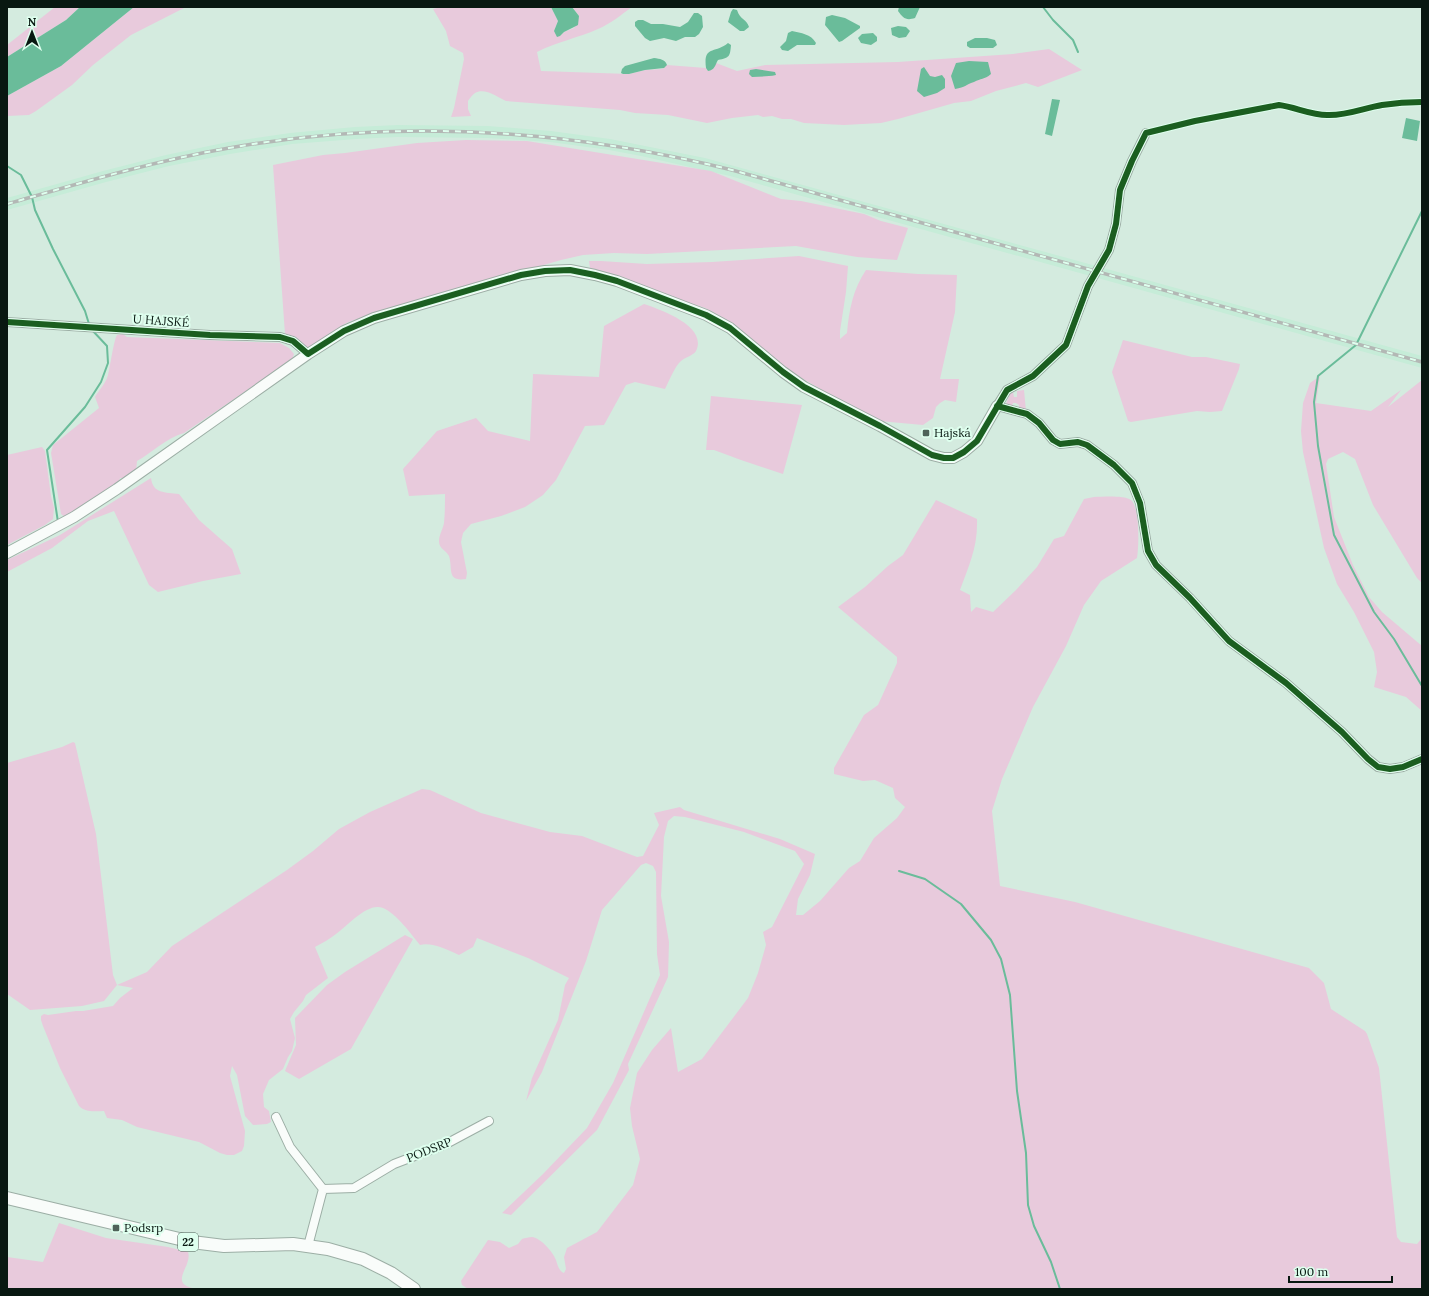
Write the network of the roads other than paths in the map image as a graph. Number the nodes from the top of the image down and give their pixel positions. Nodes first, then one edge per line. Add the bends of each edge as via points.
1 (1146, 133) dead end
2 (7, 322) edge
3 (308, 354) junction
4 (997, 406) junction
5 (7, 553) edge
6 (1422, 759) edge
7 (276, 1117) dead end
8 (489, 1121) dead end
9 (323, 1189) junction
10 (7, 1198) edge
11 (308, 1246) junction
12 (414, 1289) edge

1 - 4 street via 1120,190 1116,224 1109,250 1088,286 1066,345 1033,376 1007,390
2 - 3 street, U HAJSKÉ via 280,337 293,341
3 - 4 street via 344,331 374,318 521,275 570,270 617,281 706,315 730,328 804,387 932,455 953,458 964,452 977,441
3 - 5 street via 117,489 74,517
4 - 6 street via 1027,414 1039,423 1053,440 1060,444 1078,442 1087,445 1114,465 1132,483 1140,502 1148,551 1156,566 1190,598 1229,641 1286,683 1342,732 1368,759 1378,767 1390,769
7 - 9 street via 290,1147
8 - 9 street, PODSRP via 446,1144 394,1164 354,1188
9 - 11 street
10 - 11 main road, 22 via 192,1242 235,1246
11 - 12 main road, 22 via 346,1253 362,1259 391,1273

